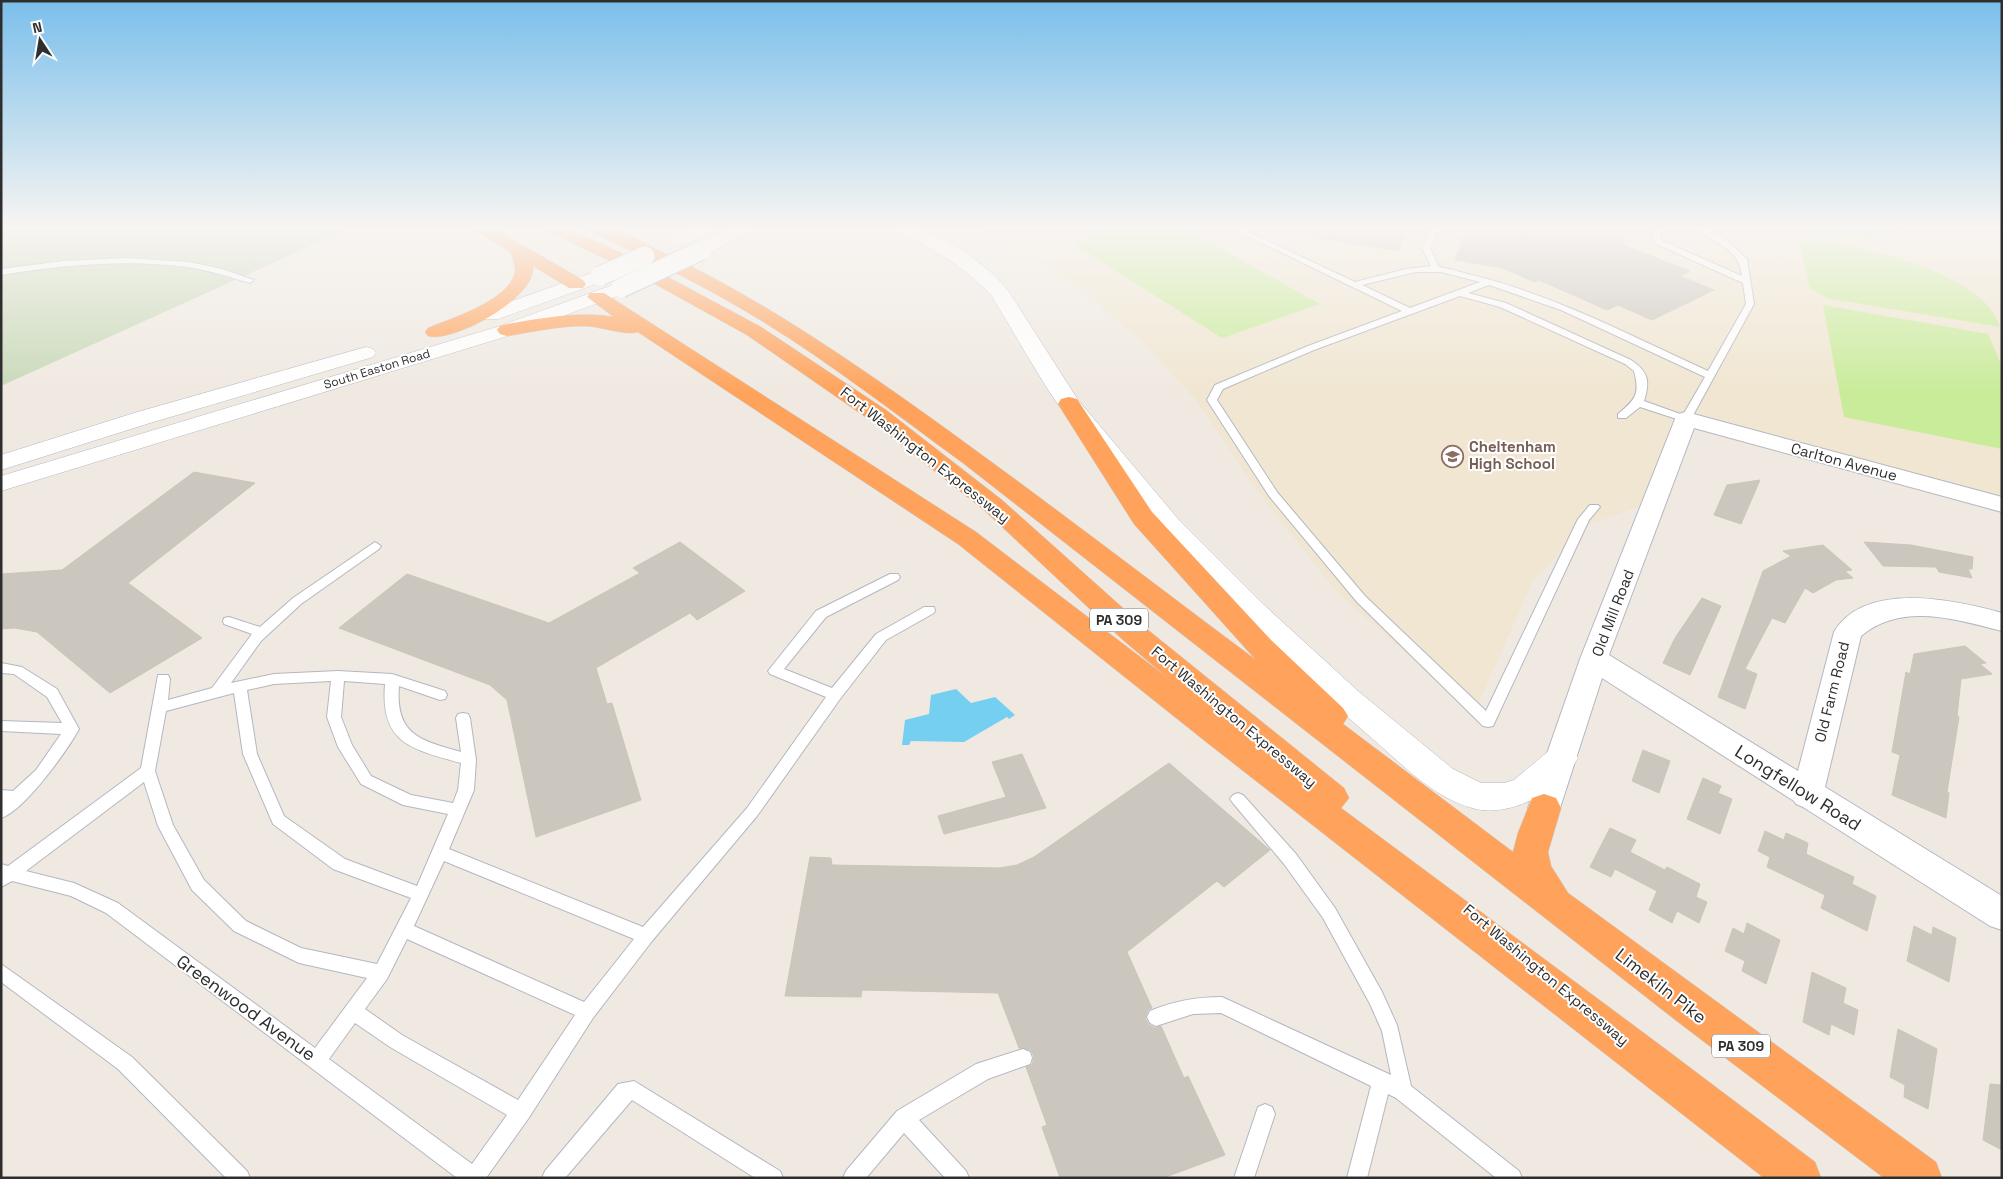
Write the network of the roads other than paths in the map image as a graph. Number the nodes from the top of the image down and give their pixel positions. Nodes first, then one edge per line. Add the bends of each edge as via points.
1 (519, 283) edge
2 (592, 283) edge
3 (603, 283) edge
4 (607, 283) edge
5 (667, 283) edge
6 (708, 283) edge
7 (991, 283) edge
8 (1350, 283) edge
9 (1362, 283) edge
10 (1486, 283) edge
11 (1492, 283) edge
12 (1746, 283) edge
13 (1354, 285) junction
14 (598, 286) junction
15 (1459, 293) junction
16 (1409, 311) junction
17 (1567, 322) junction
18 (507, 330) junction
19 (435, 332) junction
20 (668, 344) junction
21 (1711, 376) junction
22 (1069, 404) junction
23 (1638, 404) junction
24 (1622, 416) dead end
25 (1686, 419) junction
26 (1, 463) edge
27 (1, 484) edge
28 (2002, 505) edge
29 (1594, 507) dead end
30 (375, 546) dead end
31 (894, 576) dead end
32 (929, 610) dead end
33 (229, 621) dead end
34 (2002, 622) edge
35 (262, 633) junction
36 (1594, 660) junction
37 (1, 668) edge
38 (338, 676) junction
39 (163, 679) dead end
40 (392, 679) junction
41 (240, 686) junction
42 (217, 692) junction
43 (440, 695) dead end
44 (835, 695) junction
45 (160, 707) junction
46 (463, 718) dead end
47 (1, 726) edge
48 (72, 729) junction
49 (1562, 758) junction
50 (469, 760) junction
51 (148, 771) junction
52 (1807, 795) junction
53 (1, 796) edge
54 (17, 798) junction
55 (1238, 799) dead end
56 (1544, 808) joint
57 (459, 810) junction
58 (1, 812) edge
59 (1478, 844) junction
60 (440, 852) junction
61 (4, 874) edge
62 (421, 895) junction
63 (1564, 910) junction
64 (2002, 915) edge
65 (403, 929) junction
66 (646, 936) junction
67 (1, 972) edge
68 (381, 973) junction
69 (353, 1011) junction
70 (587, 1012) junction
71 (1156, 1017) dead end
72 (1023, 1058) dead end
73 (317, 1060) junction
74 (1650, 1062) junction
75 (1382, 1081) junction
76 (1403, 1091) junction
77 (521, 1112) junction
78 (1265, 1114) dead end
79 (904, 1118) junction
80 (240, 1178) edge
81 (474, 1178) edge
82 (552, 1178) edge
83 (773, 1178) edge
84 (853, 1178) edge
85 (959, 1178) edge
86 (1244, 1178) edge
87 (1357, 1178) edge
88 (1512, 1178) edge
89 (1799, 1178) edge
90 (1920, 1178) edge

1 - 19 highway via 509,295 485,311
2 - 14 highway
3 - 14 main road, South Easton Road, bridge
4 - 14 main road, South Easton Road, bridge
5 - 74 highway, Fort Washington Expressway / PA 309 via 754,331 885,421 993,505 1133,633
6 - 59 highway, Fort Washington Expressway / PA 309 via 790,330 971,458
7 - 22 main road
8 - 13 lane
9 - 13 lane
10 - 15 lane
11 - 17 lane via 1525,293
12 - 21 lane via 1750,304
13 - 16 lane
14 - 18 main road, South Easton Road
14 - 19 main road, South Easton Road
14 - 20 highway
15 - 16 lane
15 - 17 lane
16 - 29 lane via 1219,387 1212,400 1273,494 1361,599 1488,722 1584,519
17 - 21 lane
17 - 23 lane via 1639,370 1643,387
18 - 20 highway via 591,319 628,326
18 - 27 main road, South Easton Road
19 - 26 main road, South Easton Road
20 - 74 highway via 967,538
21 - 25 lane
22 - 49 main road via 1170,526 1253,611 1347,699 1441,778 1477,796 1505,797 1526,789
22 - 59 highway via 1143,518 1204,586 1317,703
23 - 24 lane
23 - 25 lane
25 - 28 street, Carlton Avenue
25 - 36 street, Old Mill Road
30 - 35 lane via 297,601
31 - 44 lane via 821,614 774,672
32 - 44 lane via 881,637
33 - 35 lane
34 - 52 street, Old Farm Road via 1910,606 1874,613 1859,620 1848,632
35 - 42 lane
36 - 49 street, Old Mill Road
36 - 52 street, Longfellow Road
37 - 48 lane via 17,670 52,694
38 - 40 lane
38 - 41 lane via 274,679
38 - 57 lane via 334,717 345,748 366,780 408,800
39 - 45 lane
40 - 43 lane
40 - 50 lane via 392,714 402,731 415,743
41 - 42 lane
41 - 62 lane via 250,754 278,820 339,864
42 - 45 lane
44 - 66 lane via 752,812
45 - 51 lane
46 - 50 lane
47 - 48 lane
48 - 54 lane via 41,774
49 - 56 street, Old Mill Road
50 - 57 lane via 466,790
51 - 61 lane
51 - 68 lane via 166,826 198,885 240,926 299,955
52 - 64 street, Longfellow Road
53 - 54 lane
54 - 58 lane
55 - 76 lane via 1290,859 1329,913 1391,1031
56 - 63 highway via 1530,845 1531,859 1546,888
57 - 60 lane
59 - 63 highway, Limekiln Pike / PA 309
60 - 62 lane
60 - 66 lane
61 - 73 lane, Greenwood Avenue via 74,890 112,908
62 - 65 lane
63 - 90 highway, Limekiln Pike / PA 309 via 1692,1010
65 - 68 lane
65 - 70 lane
66 - 70 lane
67 - 80 lane via 125,1063
68 - 69 lane
69 - 73 lane
69 - 77 lane via 396,1041
70 - 77 lane
71 - 75 lane via 1192,1006 1222,1004
72 - 79 lane via 983,1071
73 - 81 lane, Greenwood Avenue
74 - 89 highway, PA 309
75 - 76 lane
75 - 87 lane
76 - 88 lane
77 - 81 lane
78 - 86 lane
79 - 84 lane
79 - 85 lane
82 - 83 lane via 625,1091 634,1090

